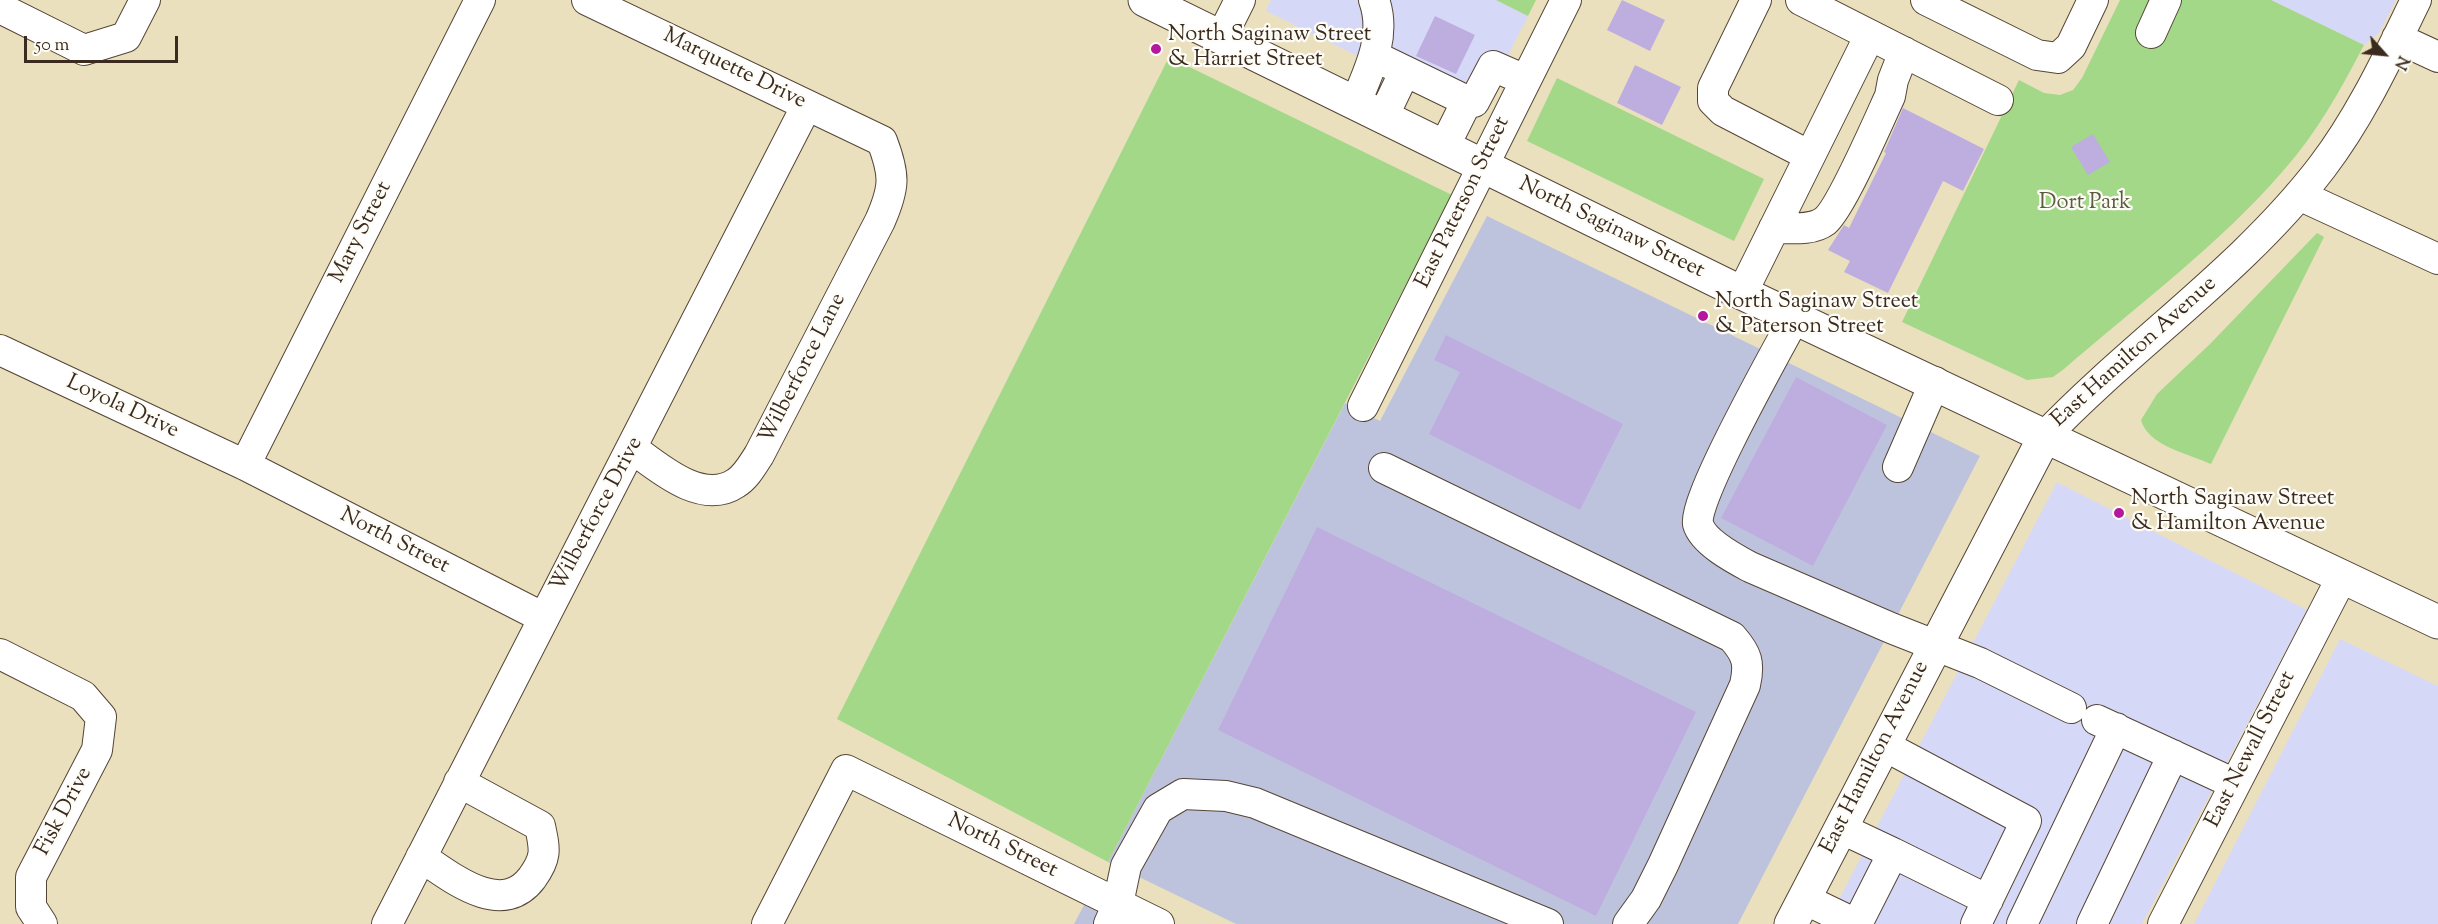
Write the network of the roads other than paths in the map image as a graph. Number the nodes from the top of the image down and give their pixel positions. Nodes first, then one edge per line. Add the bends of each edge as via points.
1 (145, 0) edge
2 (480, 0) edge
3 (587, 0) edge
4 (1145, 0) edge
5 (1240, 0) edge
6 (1374, 0) edge
7 (1566, 0) edge
8 (1756, 0) edge
9 (1801, 0) edge
10 (1926, 0) edge
11 (2093, 0) edge
12 (2166, 0) edge
13 (2416, 0) edge
14 (0, 8) edge
15 (2151, 33) dead end
16 (1870, 35) junction
17 (1221, 38) junction
18 (2397, 38) junction
19 (1904, 52) junction
20 (1374, 56) junction
21 (2438, 57) edge
22 (1405, 71) junction
23 (1525, 80) junction
24 (1998, 100) dead end
25 (1467, 101) junction
26 (807, 105) junction
27 (1369, 110) junction
28 (882, 141) joint
29 (1444, 147) junction
30 (1810, 156) junction
31 (1483, 166) junction
32 (2299, 195) junction
33 (1774, 228) junction
34 (2438, 260) edge
35 (1742, 293) junction
36 (1795, 318) junction
37 (0, 350) edge
38 (1935, 382) junction
39 (1363, 406) dead end
40 (2045, 436) junction
41 (633, 449) junction
42 (245, 465) junction
43 (1898, 467) dead end
44 (1384, 468) dead end
45 (2342, 577) junction
46 (544, 618) junction
47 (2438, 622) edge
48 (1934, 646) junction
49 (0, 654) edge
50 (2095, 719) junction
51 (1883, 745) junction
52 (2173, 755) junction
53 (459, 782) junction
54 (2235, 784) junction
55 (1840, 828) junction
56 (1893, 853) junction
57 (421, 856) junction
58 (1797, 911) edge
59 (1982, 912) edge
60 (1113, 914) edge
61 (36, 915) edge
62 (387, 924) edge
63 (767, 924) edge
64 (1159, 924) edge
65 (1548, 924) edge
66 (1628, 924) edge
67 (1857, 924) edge
68 (2022, 924) edge
69 (2092, 924) edge
70 (2163, 924) edge

1 - 14 street via 126,36 84,50
2 - 42 street, Mary Street
3 - 26 street, Marquette Drive
4 - 17 main road, North Saginaw Street
5 - 17 street
6 - 20 street via 1378,33
7 - 23 street, East Paterson Street
8 - 30 street via 1713,88 1713,101 1723,111
9 - 16 street
10 - 11 street via 2037,55 2058,58 2070,46
12 - 15 street
13 - 18 street, East Hamilton Avenue
16 - 19 street
16 - 30 street
17 - 27 main road, North Saginaw Street
18 - 21 street
18 - 32 street, East Hamilton Avenue via 2346,132
19 - 24 street
19 - 33 street via 1890,96 1825,220 1805,228
20 - 22 street
20 - 27 street
22 - 25 street
22 - 27 street
23 - 25 street via 1492,66 1474,102
23 - 31 street, East Paterson Street
25 - 29 street
26 - 28 street, Marquette Drive
26 - 41 street, Wilberforce Drive
27 - 29 main road, North Saginaw Street
28 - 41 street, Wilberforce Lane via 892,174 888,202 759,455 743,478 725,489 691,485
29 - 31 main road, North Saginaw Street
30 - 33 street
31 - 35 main road, North Saginaw Street
31 - 39 street, East Paterson Street
32 - 34 street
32 - 40 street, East Hamilton Avenue via 2236,260 2076,403
33 - 35 street
35 - 36 main road, North Saginaw Street
36 - 38 main road, North Saginaw Street
36 - 48 street via 1732,436 1702,501 1698,526 1728,556
37 - 42 street, Loyola Drive
38 - 40 main road, North Saginaw Street
38 - 43 street
40 - 45 main road, North Saginaw Street
40 - 48 main road, East Hamilton Avenue
41 - 46 street, Wilberforce Drive
42 - 46 street, North Street
44 - 66 street via 1732,637 1746,653 1749,667 1745,685 1663,865
45 - 47 main road, North Saginaw Street
45 - 54 street, East Newall Street
46 - 53 street, Wilberforce Drive
48 - 50 street via 1980,663
48 - 51 main road, East Hamilton Avenue
49 - 61 street, Fisk Drive via 83,696 101,717 97,750 31,877
50 - 52 street
50 - 68 street
51 - 55 main road, East Hamilton Avenue
51 - 59 street via 2026,821
52 - 54 street
52 - 69 street
53 - 57 street, Wilberforce Drive
53 - 57 street via 540,825 545,853 540,867 526,886 506,896 489,895 461,884
54 - 70 street, East Newall Street
55 - 56 street
55 - 58 main road, East Hamilton Avenue
56 - 59 street
56 - 67 street
57 - 62 street, Wilberforce Drive
58 - 67 street
60 - 63 street, North Street via 846,770
60 - 64 street, North Street
60 - 65 street via 1126,866 1158,809 1183,794 1226,796 1255,803

